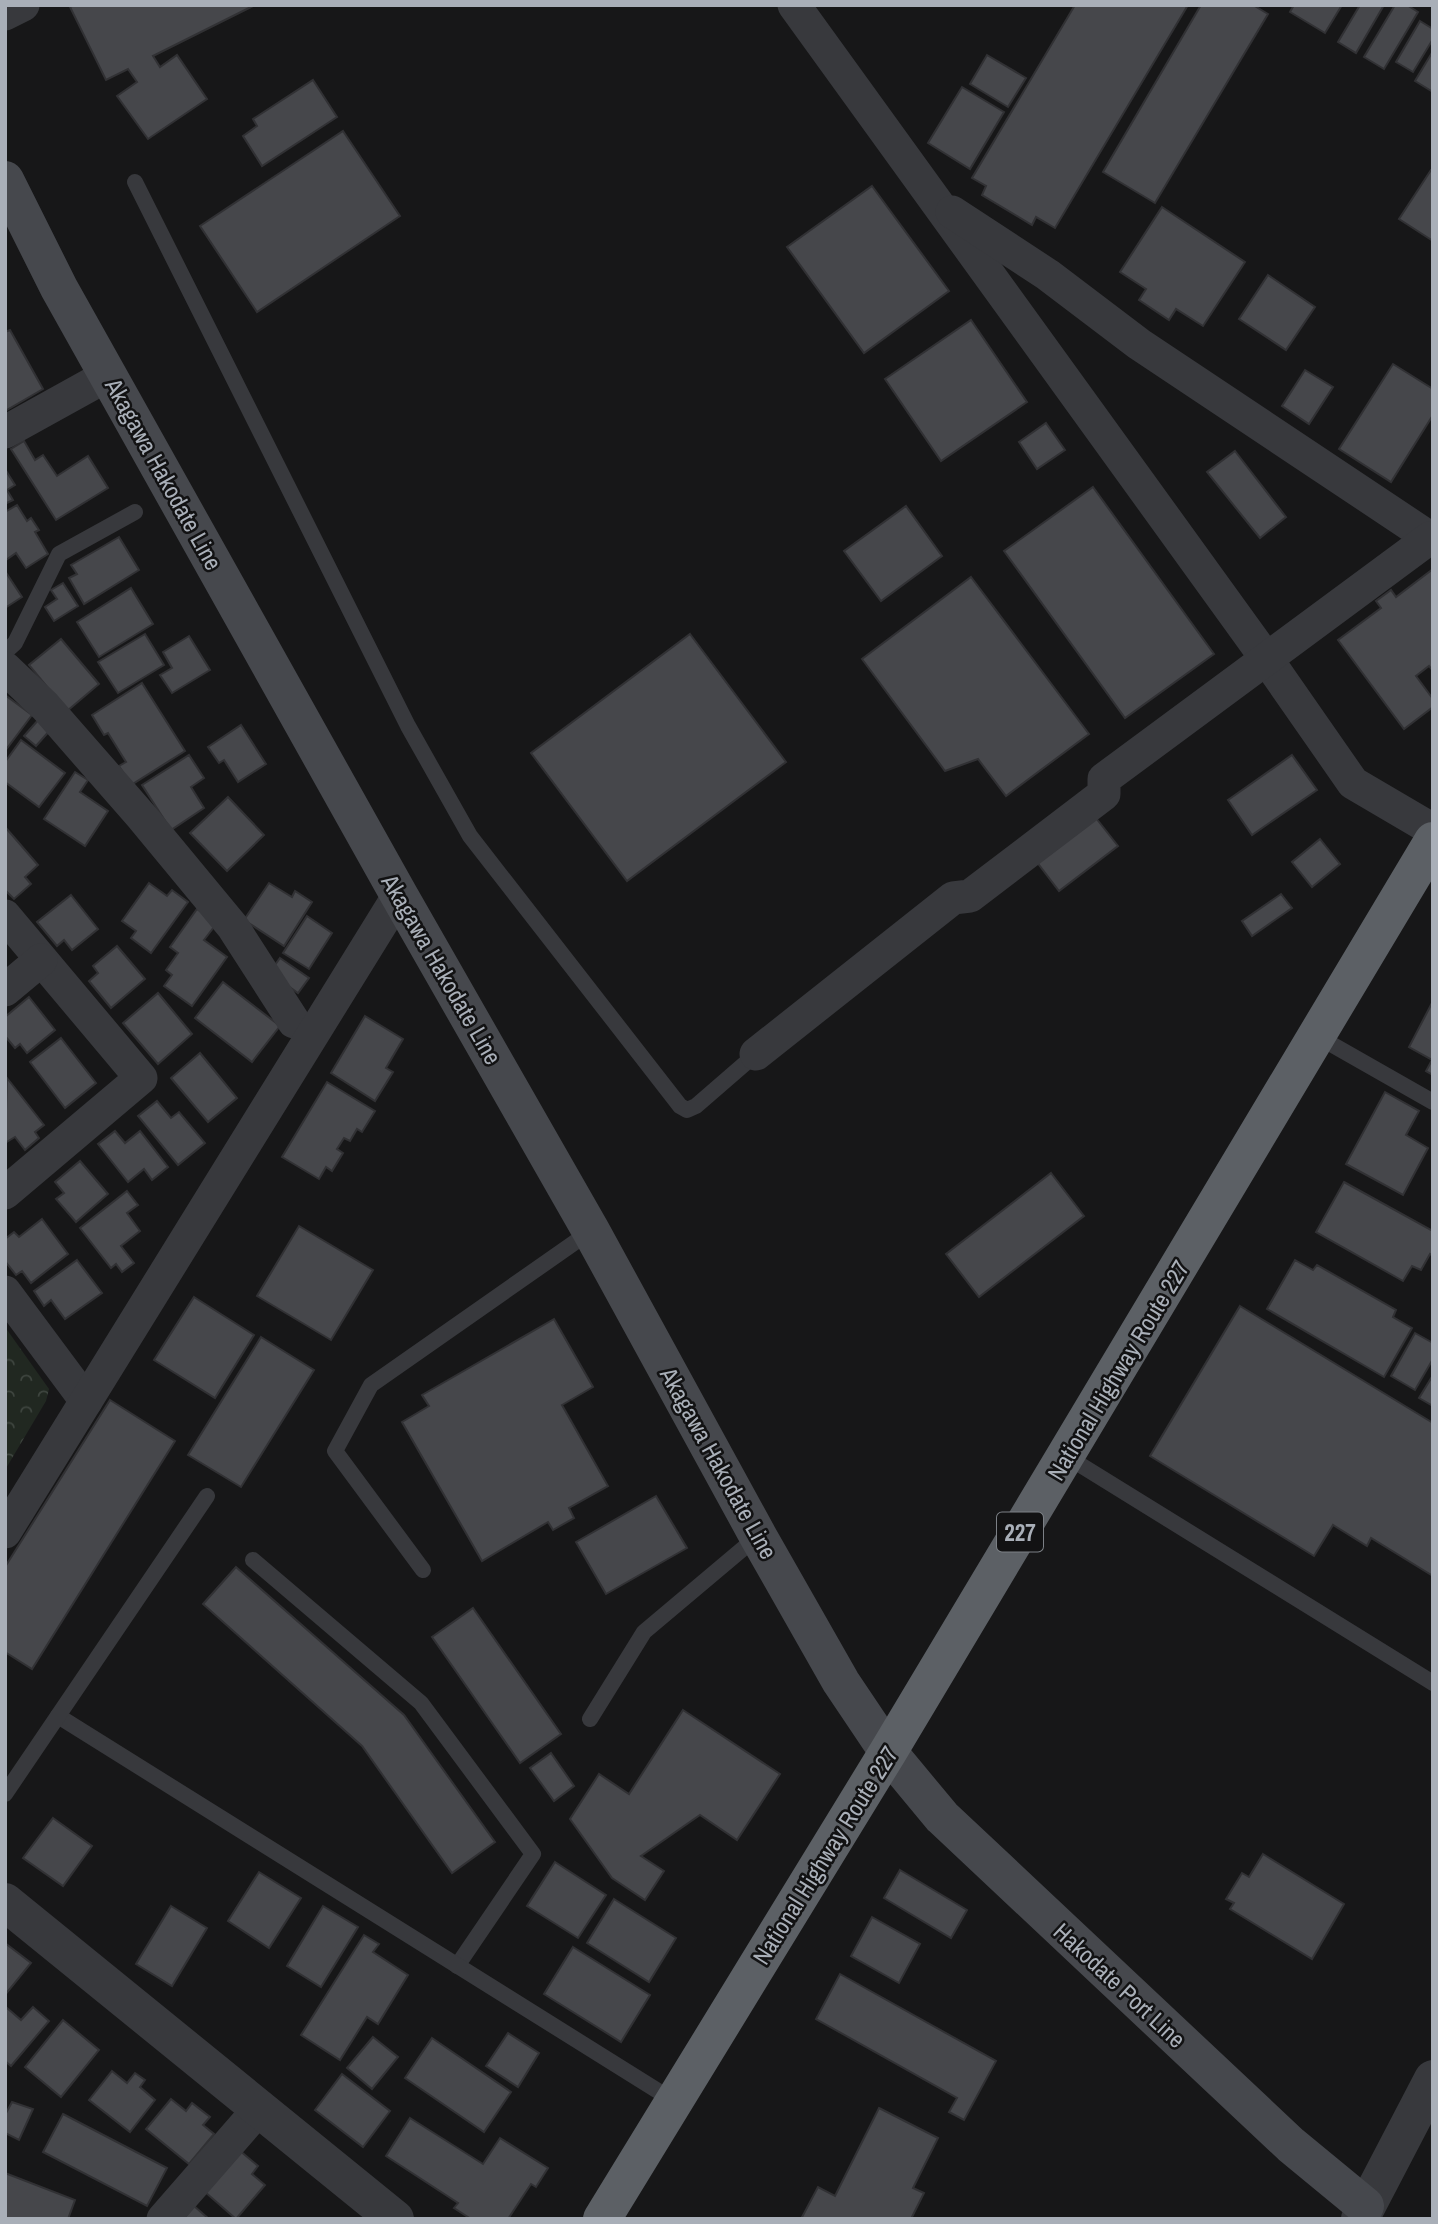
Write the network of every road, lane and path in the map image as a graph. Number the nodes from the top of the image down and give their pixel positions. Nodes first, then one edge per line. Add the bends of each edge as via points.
1 (23, 5) edge
2 (794, 5) edge
3 (5, 14) edge
4 (5, 180) edge
5 (135, 182) dead end
6 (936, 201) junction
7 (108, 375) junction
8 (5, 432) edge
9 (135, 512) dead end
10 (1431, 539) edge
11 (5, 652) edge
12 (1266, 658) junction
13 (5, 668) edge
14 (1433, 830) edge
15 (1427, 864) edge
16 (399, 895) junction
17 (5, 916) edge
18 (41, 960) junction
19 (5, 989) edge
20 (294, 1022) dead end
21 (1318, 1036) junction
22 (756, 1054) joint
23 (1433, 1102) edge
24 (5, 1193) edge
25 (591, 1231) junction
26 (5, 1292) edge
27 (86, 1401) junction
28 (1066, 1456) junction
29 (206, 1496) dead end
30 (5, 1531) edge
31 (758, 1535) junction
32 (253, 1559) dead end
33 (422, 1570) dead end
34 (1433, 1683) edge
35 (58, 1716) junction
36 (590, 1719) dead end
37 (888, 1752) junction
38 (5, 1794) edge
39 (5, 1902) edge
40 (457, 1966) junction
41 (1433, 2079) edge
42 (674, 2101) junction
43 (258, 2110) junction
44 (1370, 2214) edge
45 (163, 2219) edge
46 (395, 2219) edge
47 (602, 2219) edge

1 - 3 street
2 - 6 street
4 - 7 main road, Akagawa Hakodate Line
5 - 22 lane via 408,726 470,836 680,1106 687,1110 696,1106
6 - 10 street via 1048,275 1139,344
6 - 12 street
7 - 8 street
7 - 16 main road, Akagawa Hakodate Line
9 - 11 lane via 59,554 15,643
10 - 12 street
12 - 14 street via 1353,783
12 - 22 street via 1104,779 1104,794 970,896 953,898
13 - 20 street via 54,716 233,927
15 - 21 highway, National Highway Route 227 / 227
16 - 25 main road, Akagawa Hakodate Line
16 - 27 street
17 - 18 street
18 - 19 street
18 - 24 street via 141,1078
21 - 23 lane
21 - 28 highway, National Highway Route 227 / 227
25 - 31 main road, Akagawa Hakodate Line
25 - 33 lane via 372,1385 335,1451
26 - 27 street
27 - 30 street
28 - 34 lane
28 - 37 highway, National Highway Route 227 / 227
29 - 35 lane
31 - 36 lane via 644,1632
31 - 37 main road, Akagawa Hakodate Line via 841,1682
32 - 40 lane via 421,1703 533,1854
35 - 38 lane
35 - 40 lane
37 - 42 highway, National Highway Route 227 / 227
37 - 44 main road, Hakodate Port Line via 952,1827
39 - 43 street
40 - 42 lane
41 - 44 street
42 - 47 highway, National Highway Route 227 / 227
43 - 45 street
43 - 46 street

